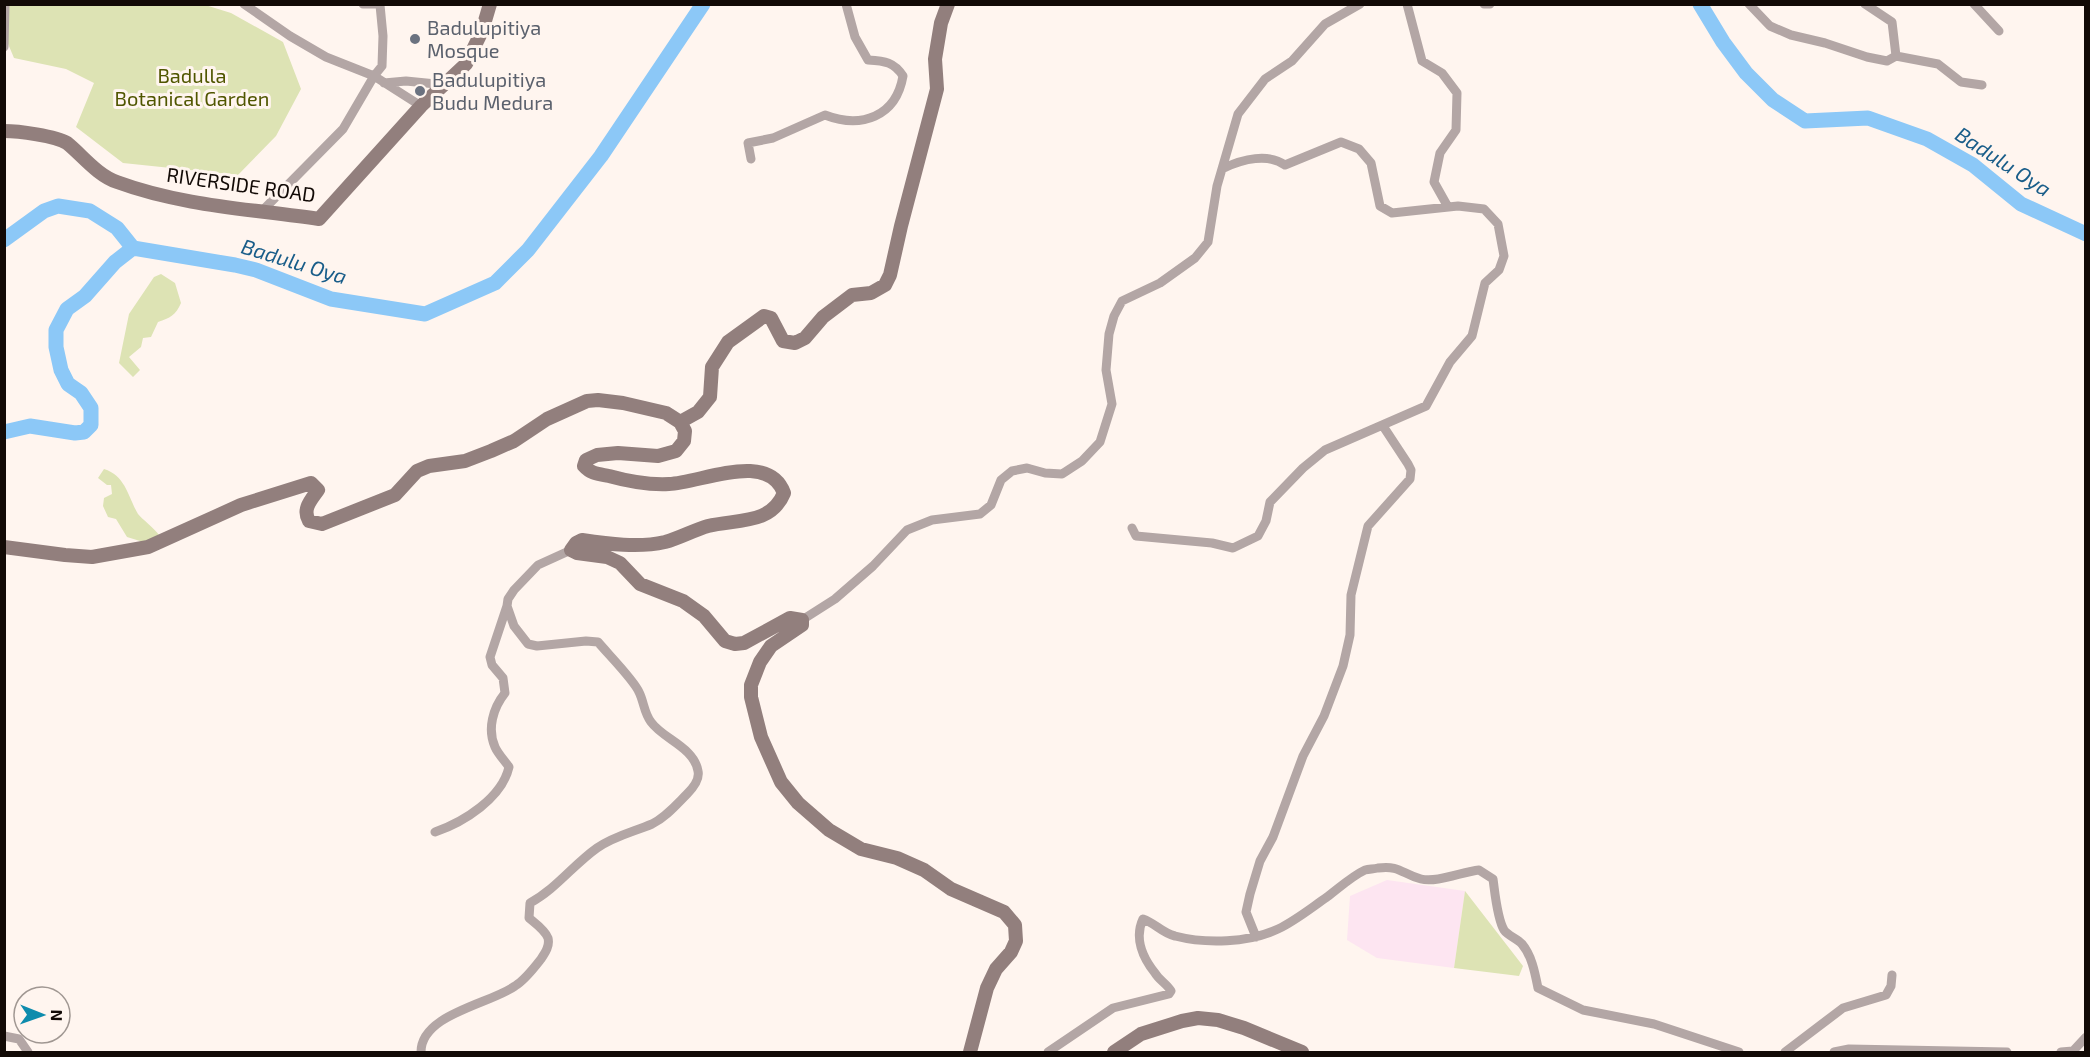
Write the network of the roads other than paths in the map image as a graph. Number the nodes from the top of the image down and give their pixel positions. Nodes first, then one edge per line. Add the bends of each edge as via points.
1 (5, 4) edge
2 (244, 4) edge
3 (363, 4) edge
4 (490, 4) edge
5 (846, 4) edge
6 (948, 4) edge
7 (1360, 4) edge
8 (1407, 4) edge
9 (1484, 4) edge
10 (1490, 4) edge
11 (1749, 4) edge
12 (1974, 4) edge
13 (380, 5) edge
14 (1870, 5) edge
15 (1999, 31) dead end
16 (4, 47) edge
17 (1896, 56) junction
18 (374, 76) junction
19 (384, 83) junction
20 (446, 85) junction
21 (1982, 85) dead end
22 (421, 106) junction
23 (4, 131) edge
24 (751, 159) dead end
25 (1224, 168) junction
26 (1448, 207) junction
27 (263, 210) junction
28 (680, 422) junction
29 (1383, 426) junction
30 (1132, 528) dead end
31 (4, 547) edge
32 (572, 550) junction
33 (507, 606) junction
34 (802, 620) junction
35 (435, 832) dead end
36 (1256, 937) junction
37 (1892, 975) dead end
38 (4, 1036) edge
39 (2085, 1037) edge
40 (28, 1053) edge
41 (421, 1053) edge
42 (970, 1053) edge
43 (1048, 1053) edge
44 (1114, 1053) edge
45 (1302, 1053) edge
46 (1739, 1053) edge
47 (1785, 1053) edge
48 (1834, 1053) edge
49 (2007, 1053) edge
50 (2061, 1053) edge

1 - 16 street
2 - 18 street via 326,57
3 - 13 street
4 - 20 street, RIVERSIDE ROAD via 466,64
5 - 24 street via 855,37 868,60 896,66 903,76 901,90 889,108 863,121 825,115 773,138 748,143
6 - 28 street via 935,59 937,89 885,285 872,294 852,295 795,344 783,341 771,318 764,316 728,342 712,367 710,397 698,412
7 - 25 street via 1325,24 1292,60 1265,79 1238,114
8 - 26 street via 1422,61 1442,73 1457,93 1456,130 1440,153 1434,182
9 - 10 street
11 - 17 street via 1770,26 1791,35 1887,61
12 - 15 street
13 - 18 street via 382,66
14 - 17 street via 1892,22
17 - 21 street via 1938,64 1961,82
18 - 19 street
18 - 27 street via 343,129
19 - 20 street
19 - 22 street
20 - 22 street, RIVERSIDE ROAD
22 - 27 street, RIVERSIDE ROAD via 319,219
23 - 27 street, RIVERSIDE ROAD via 64,141 116,182 183,201
25 - 26 street via 1239,161 1275,158 1285,165 1341,141 1359,149 1371,163 1380,206 1392,213
25 - 34 street via 1217,186 1208,242 1196,258 1160,283 1122,301 1114,316 1106,370 1112,404 1101,442 1062,474 1027,468 1011,471 1001,480 991,505 980,514 932,520 907,530 835,599
26 - 29 street via 1484,209 1498,224 1504,256 1500,270 1485,283 1472,336 1450,362 1426,406
28 - 31 street via 666,413 623,403 587,401 491,451 417,471 395,495 322,524 305,515 318,490 311,483 241,505 148,547 92,557
28 - 32 street via 685,430 684,441 676,451 658,456 597,455 586,460 584,466 589,472 623,480 670,484 725,472 761,472 781,484 781,501 756,519 708,526 665,542 640,545 582,540
29 - 30 street via 1325,450 1270,502 1258,536 1233,548 1136,536
29 - 36 street via 1408,464 1410,479 1368,526 1352,594 1350,635 1343,666 1260,861 1250,894 1246,912
32 - 33 street via 538,565 514,590
32 - 34 street via 620,563 640,584 683,601 704,616 724,641 744,643 790,618
33 - 35 street via 490,657 503,678 505,693 497,703 491,724 495,747 509,767 507,777 470,815
33 - 41 street via 514,626 528,645 598,642 639,691 652,723 695,763 698,779 669,812 597,848 530,903 529,918 544,931 548,950 516,986 432,1028 421,1044
34 - 42 street via 802,625 771,646 752,685 751,697 761,737 781,782 829,831 861,849 924,870 951,889 1005,912 1015,924 1016,941 987,988
36 - 43 street via 1193,940 1173,936 1143,920 1138,928 1139,945 1155,974 1169,987 1169,994 1113,1008
36 - 46 street via 1293,920 1365,870 1391,866 1422,879 1438,880 1479,870 1493,879 1501,922 1528,954 1538,988 1583,1010 1654,1024
37 - 47 street via 1886,995 1843,1008
38 - 40 street via 19,1039
39 - 50 street via 2073,1050
44 - 45 street via 1141,1035 1198,1018 1218,1020
48 - 49 street via 1849,1049

